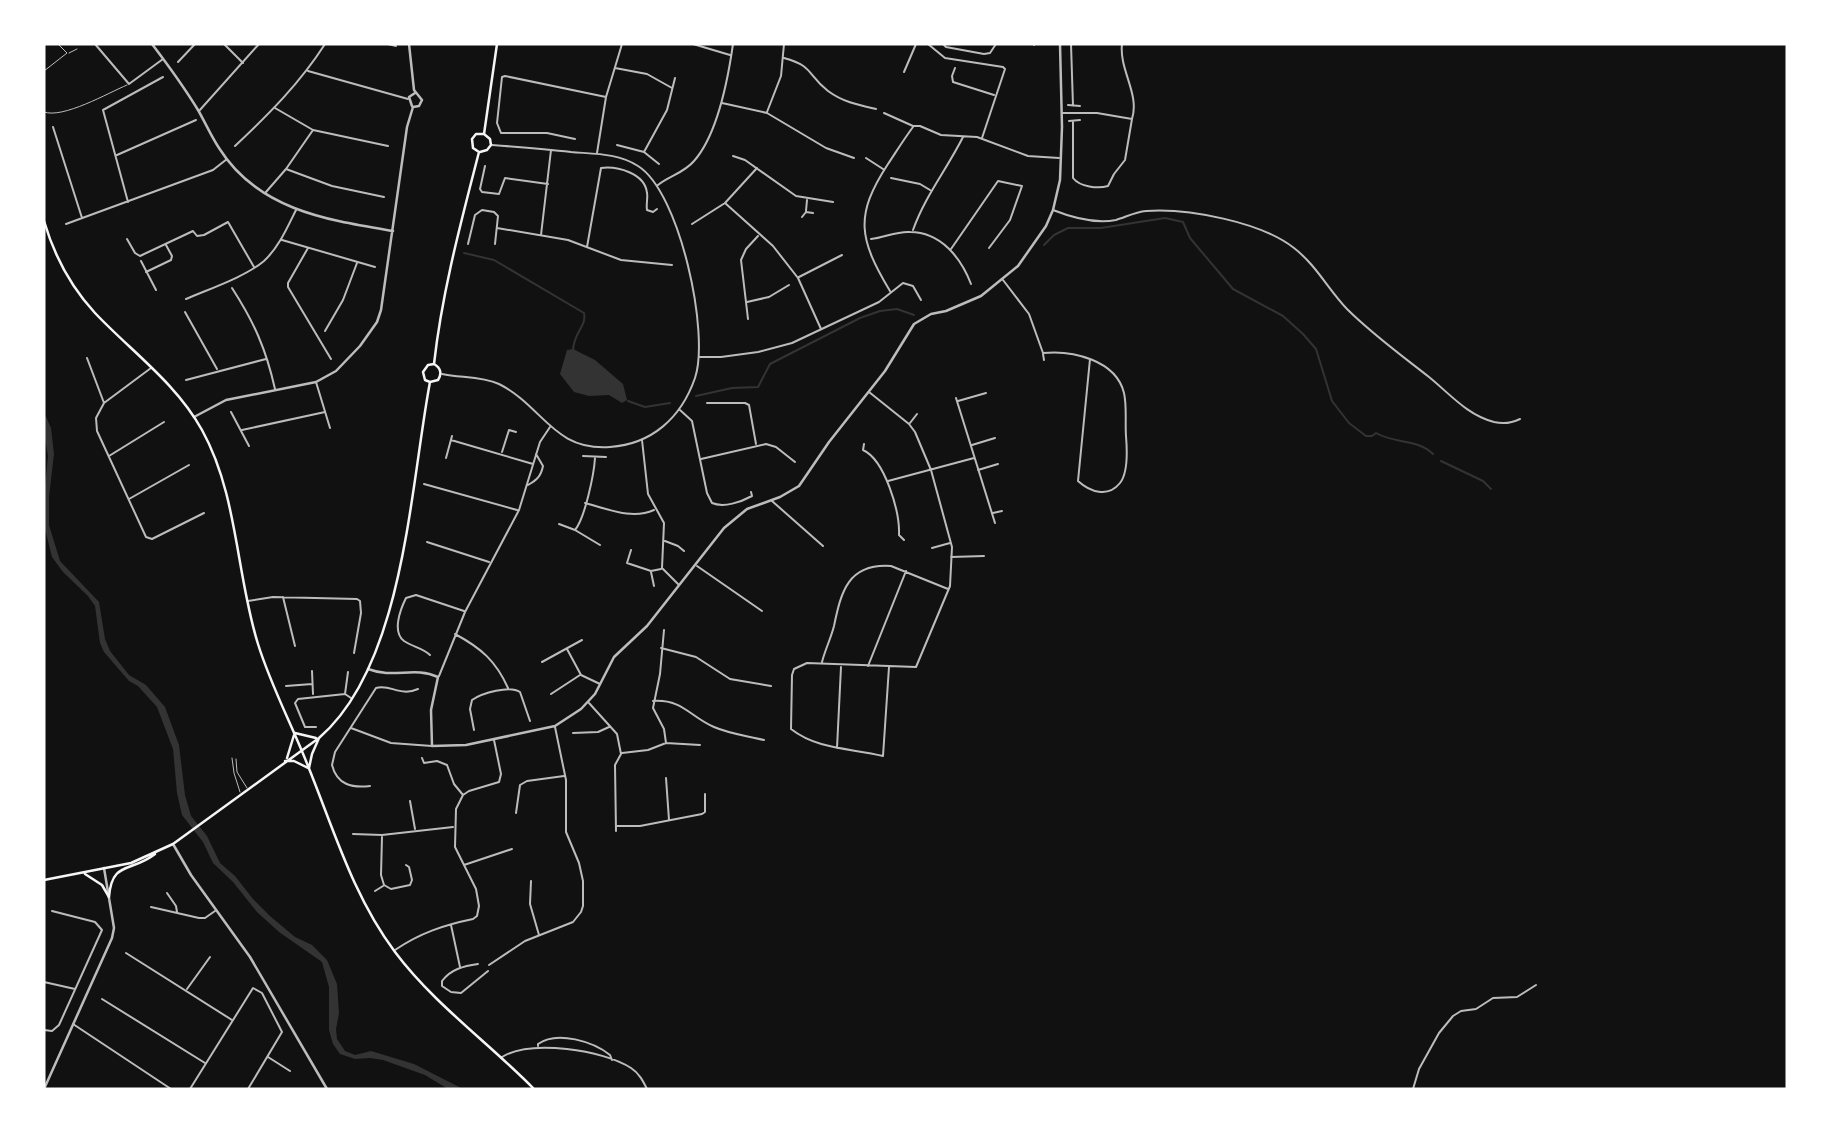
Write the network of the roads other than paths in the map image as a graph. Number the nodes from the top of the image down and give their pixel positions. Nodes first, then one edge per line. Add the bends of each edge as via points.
1 (58, 44) edge
2 (95, 44) edge
3 (152, 44) edge
4 (195, 44) edge
5 (224, 44) edge
6 (259, 44) edge
7 (325, 44) edge
8 (388, 44) edge
9 (409, 44) edge
10 (498, 44) edge
11 (621, 44) edge
12 (693, 44) edge
13 (733, 44) edge
14 (784, 44) edge
15 (916, 44) edge
16 (928, 44) edge
17 (943, 44) edge
18 (996, 44) edge
19 (1060, 44) edge
20 (1072, 44) edge
21 (1122, 44) edge
22 (396, 46) dead end
23 (77, 49) dead end
24 (67, 54) junction
25 (731, 55) junction
26 (784, 58) junction
27 (164, 59) junction
28 (178, 62) dead end
29 (243, 63) junction
30 (614, 68) junction
31 (956, 68) dead end
32 (44, 71) edge
33 (307, 71) junction
34 (904, 72) dead end
35 (163, 78) dead end
36 (675, 78) dead end
37 (129, 84) junction
38 (672, 88) junction
39 (415, 93) junction
40 (995, 96) junction
41 (606, 97) junction
42 (408, 99) junction
43 (721, 103) junction
44 (1069, 105) dead end
45 (1073, 106) junction
46 (1080, 106) dead end
47 (413, 107) junction
48 (275, 108) junction
49 (876, 110) dead end
50 (44, 112) edge
51 (199, 112) junction
52 (767, 113) junction
53 (884, 113) dead end
54 (1062, 113) junction
55 (1132, 119) junction
56 (196, 120) dead end
57 (1080, 120) dead end
58 (1069, 121) dead end
59 (1073, 121) junction
60 (913, 126) junction
61 (53, 127) dead end
62 (313, 130) junction
63 (484, 134) junction
64 (964, 137) junction
65 (575, 139) dead end
66 (981, 139) junction
67 (491, 145) junction
68 (617, 145) dead end
69 (235, 146) dead end
70 (388, 146) dead end
71 (551, 149) junction
72 (479, 152) junction
73 (644, 152) junction
74 (597, 154) junction
75 (115, 155) junction
76 (733, 156) dead end
77 (854, 158) dead end
78 (866, 158) dead end
79 (1062, 158) junction
80 (228, 159) junction
81 (659, 164) dead end
82 (485, 166) dead end
83 (757, 168) junction
84 (286, 169) junction
85 (884, 170) junction
86 (891, 178) dead end
87 (548, 184) junction
88 (657, 186) junction
89 (931, 190) junction
90 (265, 193) junction
91 (384, 197) dead end
92 (807, 199) junction
93 (128, 202) junction
94 (833, 202) dead end
95 (725, 203) junction
96 (657, 209) dead end
97 (296, 210) junction
98 (1053, 210) junction
99 (806, 212) junction
100 (813, 213) dead end
101 (802, 217) dead end
102 (82, 218) junction
103 (44, 221) edge
104 (66, 224) dead end
105 (692, 224) dead end
106 (497, 228) junction
107 (393, 231) junction
108 (912, 231) junction
109 (541, 235) junction
110 (759, 235) junction
111 (127, 239) dead end
112 (281, 239) junction
113 (871, 239) dead end
114 (468, 244) dead end
115 (495, 244) dead end
116 (166, 245) junction
117 (989, 247) dead end
118 (307, 248) junction
119 (587, 248) junction
120 (951, 249) junction
121 (842, 256) dead end
122 (141, 261) dead end
123 (357, 263) junction
124 (672, 265) dead end
125 (254, 267) junction
126 (375, 267) dead end
127 (146, 272) junction
128 (798, 278) junction
129 (1003, 280) junction
130 (971, 284) dead end
131 (789, 285) dead end
132 (232, 288) dead end
133 (156, 290) dead end
134 (890, 292) junction
135 (186, 299) dead end
136 (921, 300) dead end
137 (747, 302) junction
138 (185, 312) dead end
139 (748, 319) dead end
140 (822, 330) junction
141 (325, 331) dead end
142 (1043, 353) junction
143 (699, 357) junction
144 (87, 358) dead end
145 (268, 359) junction
146 (331, 359) dead end
147 (1090, 359) junction
148 (1044, 360) dead end
149 (434, 364) junction
150 (152, 368) junction
151 (218, 371) junction
152 (441, 374) junction
153 (186, 380) dead end
154 (430, 382) junction
155 (316, 383) junction
156 (275, 391) junction
157 (868, 392) junction
158 (986, 393) dead end
159 (104, 403) junction
160 (707, 403) dead end
161 (680, 409) junction
162 (231, 412) dead end
163 (325, 412) junction
164 (917, 415) dead end
165 (194, 417) junction
166 (1520, 419) dead end
167 (164, 422) dead end
168 (909, 424) junction
169 (551, 427) junction
170 (330, 428) dead end
171 (242, 430) junction
172 (516, 432) dead end
173 (995, 438) dead end
174 (642, 440) junction
175 (864, 444) dead end
176 (756, 445) junction
177 (971, 445) junction
178 (249, 446) dead end
179 (502, 453) junction
180 (536, 454) junction
181 (109, 456) junction
182 (583, 456) dead end
183 (606, 457) dead end
184 (975, 457) junction
185 (446, 458) dead end
186 (595, 458) junction
187 (700, 460) junction
188 (795, 463) dead end
189 (533, 464) junction
190 (998, 464) dead end
191 (189, 465) dead end
192 (931, 470) junction
193 (978, 470) junction
194 (887, 481) junction
195 (424, 484) dead end
196 (527, 486) junction
197 (751, 492) dead end
198 (128, 499) junction
199 (771, 500) junction
200 (585, 503) junction
201 (655, 509) junction
202 (519, 510) junction
203 (1002, 511) dead end
204 (204, 513) dead end
205 (992, 513) junction
206 (995, 523) dead end
207 (559, 524) dead end
208 (575, 530) junction
209 (904, 540) dead end
210 (664, 541) junction
211 (427, 542) dead end
212 (951, 543) junction
213 (600, 545) dead end
214 (823, 546) dead end
215 (932, 548) dead end
216 (631, 550) dead end
217 (684, 551) dead end
218 (984, 556) dead end
219 (951, 557) junction
220 (490, 562) junction
221 (696, 565) junction
222 (662, 568) junction
223 (651, 571) junction
224 (906, 571) junction
225 (678, 585) junction
226 (654, 586) dead end
227 (949, 589) junction
228 (284, 597) junction
229 (248, 601) junction
230 (465, 611) junction
231 (762, 611) dead end
232 (664, 630) dead end
233 (455, 634) junction
234 (582, 640) dead end
235 (295, 646) dead end
236 (661, 648) junction
237 (566, 649) junction
238 (354, 653) dead end
239 (430, 655) dead end
240 (542, 662) dead end
241 (821, 663) junction
242 (841, 665) junction
243 (868, 667) junction
244 (889, 667) junction
245 (368, 669) junction
246 (312, 671) dead end
247 (348, 672) dead end
248 (581, 675) junction
249 (438, 677) junction
250 (312, 684) junction
251 (600, 684) junction
252 (286, 686) dead end
253 (771, 686) dead end
254 (418, 689) dead end
255 (508, 689) junction
256 (345, 694) junction
257 (551, 694) dead end
258 (313, 696) junction
259 (352, 699) junction
260 (589, 702) junction
261 (653, 702) junction
262 (530, 721) dead end
263 (555, 726) junction
264 (316, 727) dead end
265 (610, 727) junction
266 (350, 728) junction
267 (474, 730) dead end
268 (294, 733) junction
269 (573, 733) dead end
270 (319, 738) junction
271 (494, 740) junction
272 (764, 740) dead end
273 (666, 743) junction
274 (700, 745) dead end
275 (432, 746) junction
276 (301, 749) junction
277 (837, 749) junction
278 (621, 754) junction
279 (232, 758) dead end
280 (422, 758) dead end
281 (236, 759) dead end
282 (285, 761) junction
283 (309, 768) junction
284 (565, 776) junction
285 (666, 778) dead end
286 (370, 786) dead end
287 (248, 789) junction
288 (242, 793) junction
289 (705, 794) dead end
290 (463, 795) junction
291 (410, 801) dead end
292 (516, 813) dead end
293 (669, 821) junction
294 (616, 826) junction
295 (454, 827) junction
296 (415, 830) junction
297 (616, 831) dead end
298 (353, 834) dead end
299 (382, 835) junction
300 (173, 844) junction
301 (512, 849) dead end
302 (157, 852) junction
303 (405, 865) dead end
304 (463, 866) junction
305 (104, 868) junction
306 (82, 873) junction
307 (44, 880) edge
308 (531, 881) dead end
309 (384, 885) junction
310 (375, 891) dead end
311 (167, 893) dead end
312 (109, 897) junction
313 (151, 907) dead end
314 (216, 910) junction
315 (51, 911) dead end
316 (177, 913) junction
317 (451, 924) junction
318 (540, 936) junction
319 (394, 951) junction
320 (126, 953) dead end
321 (210, 957) dead end
322 (478, 964) dead end
323 (489, 965) dead end
324 (460, 967) junction
325 (488, 971) dead end
326 (44, 982) edge
327 (1536, 985) dead end
328 (76, 989) junction
329 (187, 990) junction
330 (102, 999) dead end
331 (233, 1020) junction
332 (74, 1024) junction
333 (44, 1030) edge
334 (538, 1047) junction
335 (267, 1056) junction
336 (502, 1057) junction
337 (612, 1060) junction
338 (206, 1064) junction
339 (290, 1071) dead end
340 (46, 1081) edge
341 (44, 1089) edge
342 (171, 1089) edge
343 (190, 1089) edge
344 (248, 1089) edge
345 (327, 1089) edge
346 (534, 1089) edge
347 (647, 1089) edge
348 (1413, 1089) edge

1 - 24 lane
2 - 37 street
3 - 27 street
4 - 28 street
5 - 29 street
6 - 29 street
7 - 33 street
8 - 22 street
9 - 39 street
10 - 63 main road
11 - 30 street
12 - 25 street
13 - 25 street
14 - 26 street
15 - 34 street
16 - 40 street via 945,58 1003,67
17 - 18 street via 984,54
19 - 54 street
20 - 45 street
21 - 55 street via 1122,64 1134,101
23 - 24 lane
24 - 32 lane
25 - 43 street
26 - 49 street via 804,64 840,99
26 - 52 street
27 - 37 street
27 - 51 street
29 - 51 street
30 - 38 street via 647,75
30 - 41 street
31 - 40 street via 953,82
33 - 42 street
33 - 48 street
35 - 75 street via 103,110
36 - 38 street
37 - 50 lane via 87,104 54,114
38 - 73 street via 667,110
39 - 42 street
39 - 47 street via 422,100
40 - 66 street
41 - 65 street via 502,77 497,123 501,133 547,133
41 - 74 street
42 - 47 street
43 - 52 street
43 - 88 street via 694,161
44 - 45 street
45 - 46 street
47 - 107 street
48 - 62 street
48 - 69 street
51 - 80 street
52 - 77 street via 826,148
53 - 60 street
54 - 55 street
54 - 79 street
55 - 59 street via 1125,160 1104,188 1083,185 1073,178
56 - 75 street
57 - 59 street
58 - 59 street
60 - 64 street
60 - 85 street
61 - 102 street
62 - 70 street
62 - 84 street
63 - 67 main road
63 - 72 main road via 472,139
64 - 66 street
64 - 89 street
66 - 79 street via 1028,156
67 - 71 street
67 - 72 main road
68 - 73 street
71 - 74 street
71 - 87 street
72 - 149 main road via 452,262
73 - 81 street
74 - 88 street via 637,165
75 - 93 street
76 - 83 street
78 - 85 street
79 - 98 street
80 - 90 street
80 - 93 street via 213,170
82 - 87 street via 482,192 499,194 505,178
83 - 92 street
83 - 95 street
84 - 90 street
84 - 91 street via 332,186
85 - 134 street via 870,194 864,221 866,244
86 - 89 street
87 - 109 street
88 - 143 street via 687,262
89 - 108 street
90 - 97 street
92 - 94 street
92 - 99 street
93 - 102 street
95 - 105 street
95 - 110 street
96 - 119 street via 647,210 648,190 639,178 622,169 601,168
97 - 107 street
97 - 112 street
98 - 129 street via 1031,250
98 - 166 street via 1099,222 1143,211 1190,211 1287,243 1346,307 1452,399 1495,422
99 - 100 street
99 - 101 street
102 - 104 street
103 - 150 main road via 64,271 83,299
106 - 109 street
106 - 114 street via 498,214 478,211
106 - 115 street
107 - 155 street via 377,322 354,354
108 - 113 street
108 - 120 street
109 - 119 street
110 - 128 street
110 - 137 street via 741,260
111 - 116 street via 140,256
112 - 118 street
112 - 125 street
116 - 125 street via 193,232 204,235 228,222
116 - 127 street via 171,260
117 - 120 street via 1010,220 1022,186 995,184
118 - 123 street
118 - 146 street via 288,288
119 - 124 street via 621,260
120 - 130 street
121 - 128 street
122 - 127 street
123 - 126 street
123 - 141 street
125 - 135 street
127 - 133 street
128 - 140 street
129 - 142 street via 1029,314
129 - 157 street via 971,301 914,324
131 - 137 street via 769,297
132 - 145 street via 252,318
134 - 136 street via 907,283 917,289
134 - 140 street
137 - 139 street
138 - 151 street
140 - 143 street via 758,352
142 - 147 street
142 - 148 street
143 - 161 street
144 - 159 street
145 - 151 street
145 - 156 street
147 - 147 street via 1078,481 1098,492 1114,489 1121,482 1127,443 1124,391 1111,371
149 - 152 main road
149 - 154 main road via 422,372
150 - 159 street
150 - 165 main road
151 - 153 street
152 - 154 main road via 436,382
152 - 169 street via 497,383 523,399
154 - 245 main road via 397,580
155 - 156 street
155 - 163 street
156 - 165 street via 226,400
157 - 168 street
157 - 199 street via 799,486
158 - 177 street via 956,400
159 - 181 street via 96,418 97,431
160 - 176 street via 749,405
161 - 174 street via 660,431
161 - 187 street via 692,421
162 - 171 street
163 - 170 street
163 - 171 street
164 - 168 street
165 - 229 main road via 215,458
167 - 181 street
168 - 192 street
169 - 174 street via 568,440 595,446
169 - 180 street
171 - 178 street
172 - 179 street via 509,430
173 - 177 street
174 - 201 street via 646,486
175 - 194 street via 863,450 878,463
176 - 187 street
176 - 188 street via 776,447
177 - 184 street
179 - 185 street via 452,438
179 - 189 street
180 - 189 street
180 - 196 street via 542,471
181 - 198 street
182 - 186 street
183 - 186 street
184 - 192 street
184 - 193 street
186 - 200 street
187 - 197 street via 709,499 716,505 749,498
189 - 196 street
190 - 193 street
191 - 198 street
192 - 194 street
192 - 212 street
193 - 205 street
194 - 209 street
195 - 202 street
196 - 202 street
198 - 204 street via 149,539
199 - 214 street
199 - 221 street via 740,514
200 - 201 street via 633,515
200 - 208 street
201 - 210 street via 664,523
202 - 220 street
203 - 205 street
205 - 206 street
207 - 208 street
208 - 213 street
210 - 217 street
210 - 222 street
211 - 220 street
212 - 215 street
212 - 219 street
216 - 223 street via 627,563
218 - 219 street
219 - 227 street
220 - 230 street
221 - 225 street
221 - 231 street
222 - 223 street
222 - 225 street
223 - 226 street
224 - 227 street
224 - 241 street via 880,565 851,579 838,601
224 - 243 street
225 - 251 street via 639,635 614,657
227 - 244 street via 916,667
228 - 229 street
228 - 235 street
228 - 238 street via 360,601
229 - 268 main road via 264,663
230 - 233 street
230 - 239 street via 416,595 406,598 397,624 399,636
232 - 236 street
233 - 249 street
233 - 255 street via 492,659
234 - 237 street
236 - 253 street via 696,657 730,679
236 - 261 street
237 - 240 street
237 - 248 street
241 - 242 street
241 - 277 street via 794,668 790,729
242 - 243 street
242 - 277 street
243 - 244 street
244 - 277 street via 883,756
245 - 249 street via 386,675 410,672
245 - 259 main road
246 - 250 street
247 - 256 street
248 - 251 street
248 - 257 street
249 - 275 street via 431,710
250 - 252 street
250 - 258 street
251 - 260 street
254 - 266 street via 376,688
255 - 262 street via 520,692
255 - 267 street via 474,698 470,709
256 - 258 street
256 - 259 street
258 - 264 street via 295,703 305,727
259 - 270 main road
260 - 263 street
260 - 265 street
261 - 272 street via 676,703 709,725
261 - 273 street
263 - 271 street
263 - 284 street
265 - 269 street
265 - 278 street via 617,734
266 - 275 street via 391,743
266 - 286 street via 332,758 333,772 347,785
268 - 270 main road
268 - 276 main road
268 - 282 main road
270 - 276 main road
270 - 283 main road
271 - 275 street
271 - 290 street via 499,782
273 - 274 street
273 - 278 street
276 - 282 main road
276 - 283 main road
278 - 294 street via 615,765
279 - 288 lane
280 - 290 street via 447,765
281 - 287 lane via 237,772
282 - 283 main road
282 - 287 main road
283 - 319 main road via 343,860
284 - 292 street via 520,785
284 - 318 street via 566,832 580,867 583,906 573,922
285 - 293 street
287 - 288 main road
288 - 300 main road
289 - 293 street via 702,814
290 - 295 street
291 - 296 street
293 - 294 street
294 - 297 street
295 - 296 street
295 - 304 street via 455,848
296 - 299 street
298 - 299 street
299 - 309 street
300 - 302 main road
300 - 314 street
301 - 304 street
302 - 305 main road
302 - 312 main road via 115,874
303 - 309 street via 410,885 391,889
304 - 317 street via 476,889 480,911 473,919
305 - 306 main road
305 - 312 street
306 - 307 main road
306 - 312 main road via 92,876
308 - 318 street via 530,904
309 - 310 street
311 - 316 street
312 - 332 street via 112,938
313 - 316 street
314 - 316 street via 205,918
314 - 345 street via 250,957
315 - 328 street via 95,922 102,930
317 - 319 street via 415,936
317 - 324 street
318 - 323 street
319 - 336 main road via 438,1000
320 - 329 street
321 - 329 street
322 - 324 street
324 - 325 street via 442,981 451,992 461,993
326 - 328 street
327 - 348 street via 1517,997 1498,997 1453,1016 1439,1033
328 - 333 street via 56,1030
329 - 331 street
330 - 338 street
331 - 335 street via 249,991 256,988 262,993 282,1029
331 - 338 street
332 - 340 street
332 - 342 street
334 - 336 street
334 - 337 street
334 - 337 street via 547,1038 564,1038 596,1046
335 - 339 street
335 - 344 street
336 - 346 main road
337 - 347 street via 636,1072
338 - 343 street
340 - 341 street

